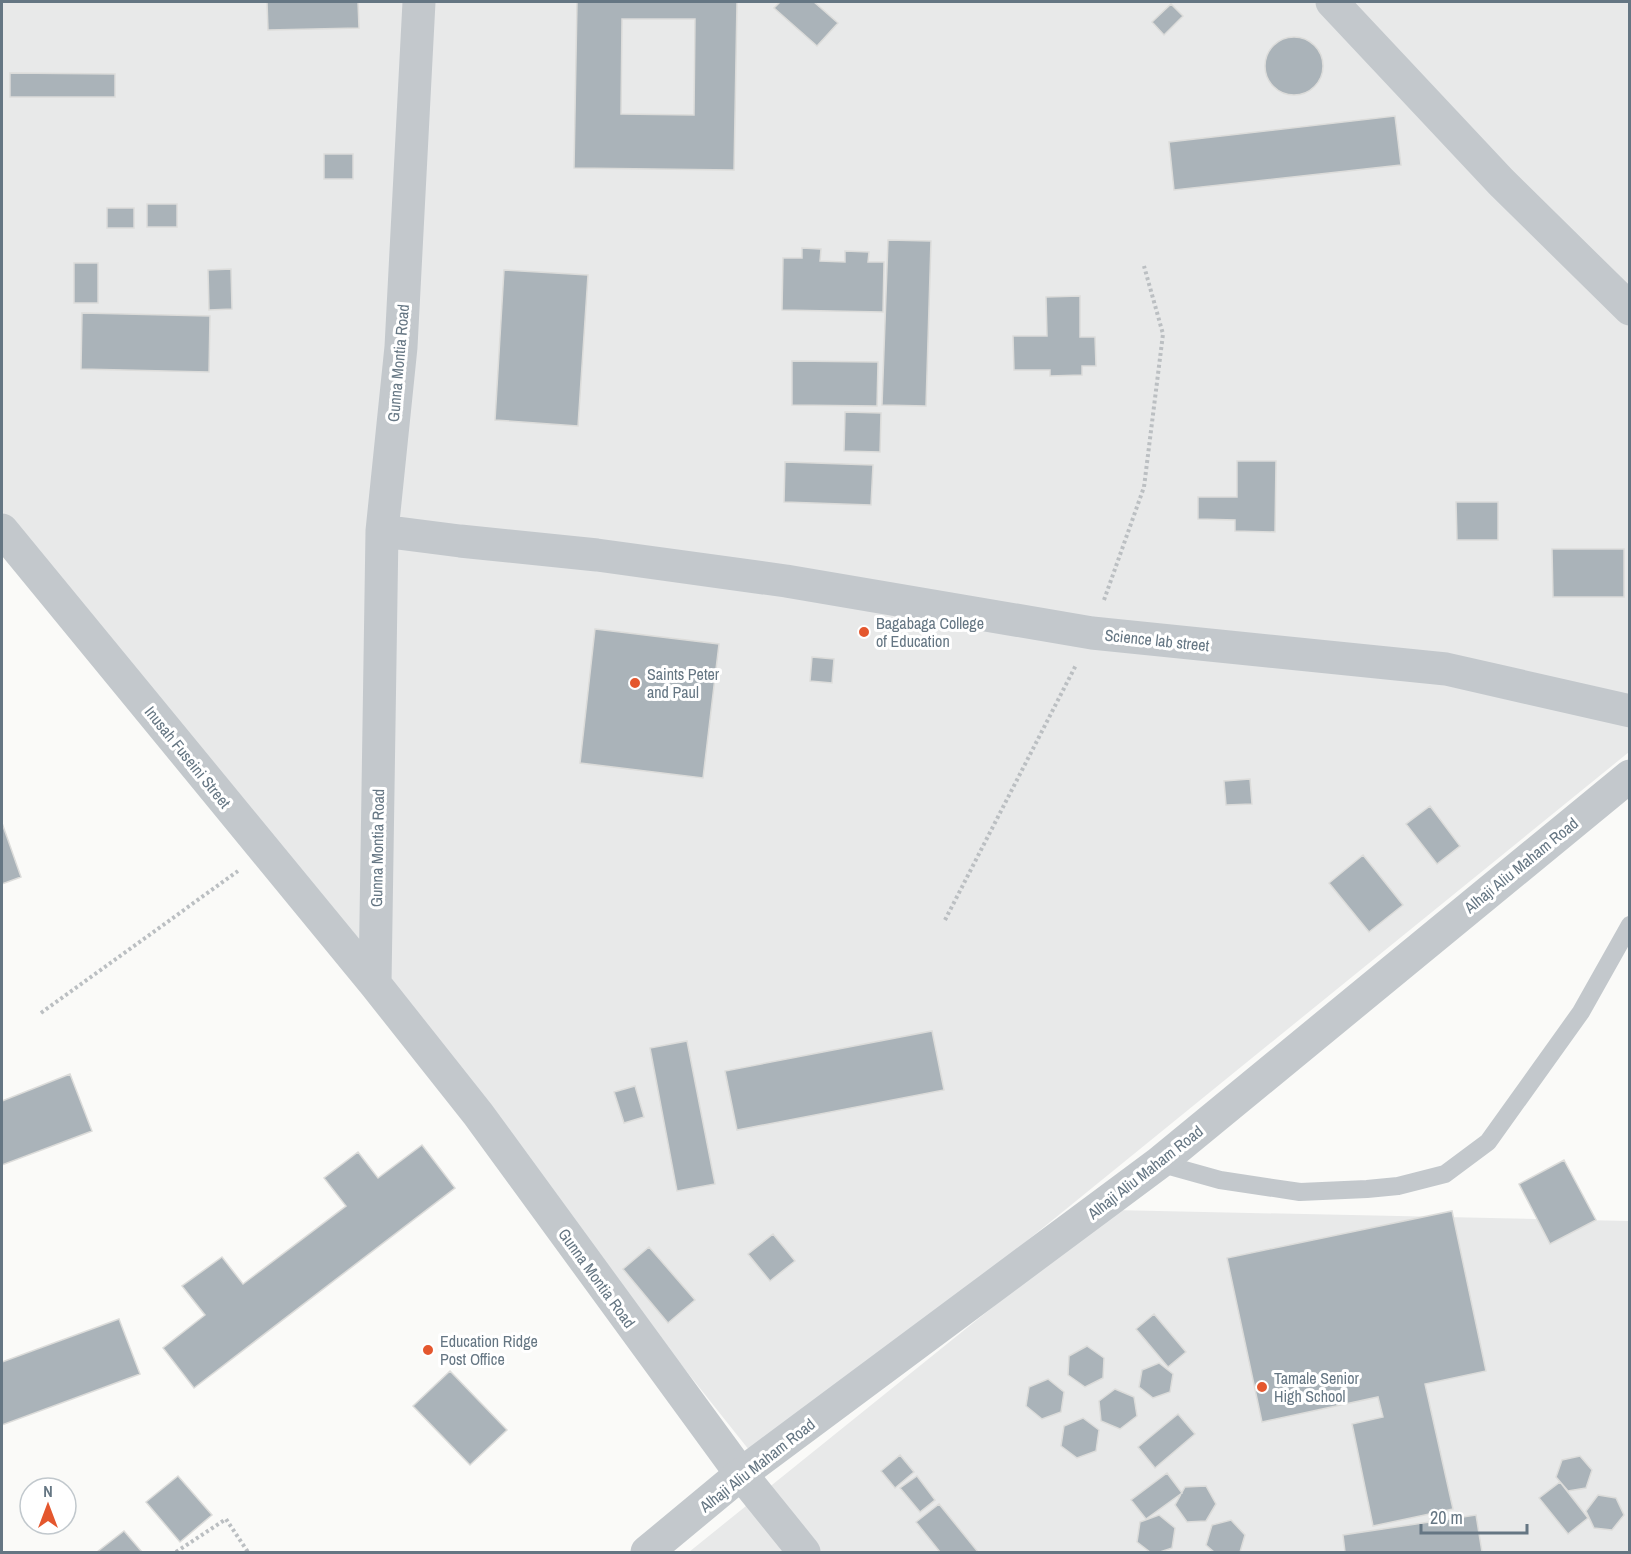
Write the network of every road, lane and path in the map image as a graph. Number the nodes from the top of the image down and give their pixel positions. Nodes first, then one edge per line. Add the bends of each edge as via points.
1 (419, 2) edge
2 (1332, 2) edge
3 (1629, 309) edge
4 (2, 531) edge
5 (382, 531) junction
6 (1629, 711) edge
7 (1629, 776) edge
8 (266, 851) junction
9 (1629, 925) edge
10 (375, 984) junction
11 (41, 1013) dead end
12 (1159, 1163) junction
13 (741, 1474) junction
14 (176, 1552) edge
15 (248, 1552) edge
16 (647, 1552) edge
17 (804, 1552) edge

1 - 5 street, Gunna Montia Road via 401,347
2 - 3 street via 1501,182
4 - 8 street, Inusah Fuseini Street
5 - 6 street, Science lab street via 684,567 1092,633 1446,669
5 - 10 street, Gunna Montia Road
7 - 12 street, Alhaji Aliu Maham Road
8 - 10 street, Inusah Fuseini Street
8 - 11 path
9 - 12 lane via 1581,1012 1488,1142 1445,1174 1398,1186 1300,1192 1220,1180
10 - 13 street, Gunna Montia Road via 478,1114
12 - 13 street, Alhaji Aliu Maham Road
13 - 16 street, Alhaji Aliu Maham Road
13 - 17 street, Gunna Montia Road
14 - 15 path via 226,1520

